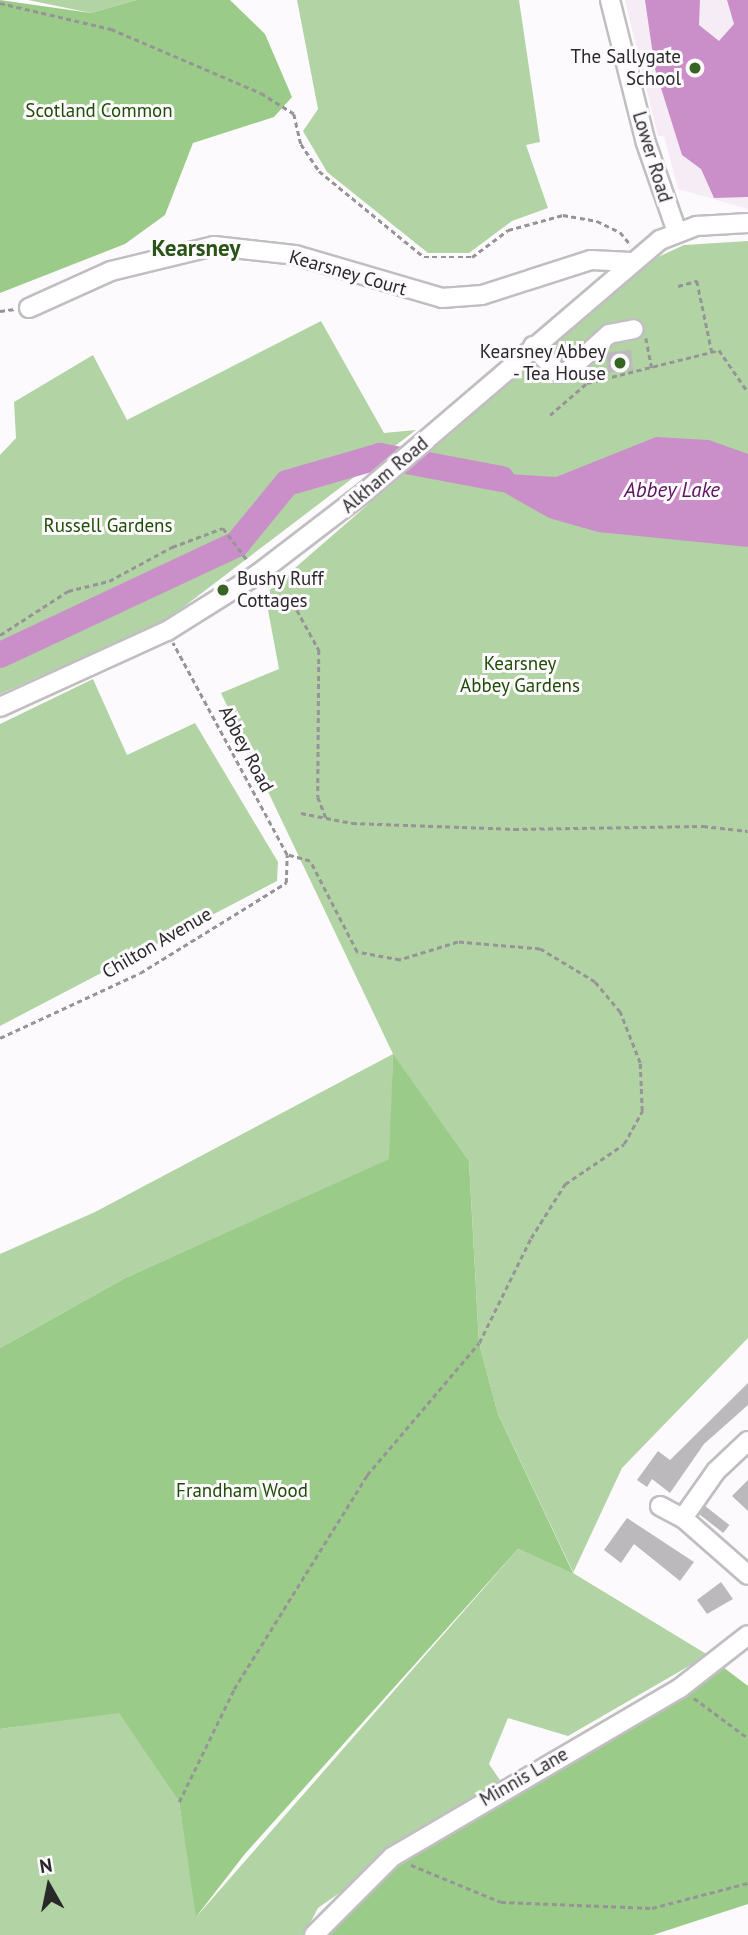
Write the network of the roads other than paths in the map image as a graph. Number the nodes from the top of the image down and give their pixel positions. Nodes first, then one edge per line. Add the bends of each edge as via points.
1 (610, 0) edge
2 (748, 223) edge
3 (677, 232) junction
4 (636, 258) junction
5 (29, 308) dead end
6 (634, 329) road end
7 (533, 346) junction
8 (0, 707) edge
9 (748, 1441) edge
10 (660, 1506) dead end
11 (683, 1518) junction
12 (748, 1575) edge
13 (748, 1635) edge
14 (314, 1935) edge

1 - 3 street, Lower Road via 646,143
2 - 3 street, Alkham Road
3 - 4 street, Alkham Road
4 - 5 street, Kearsney Court via 591,260 482,295 442,298 295,255 214,246 111,271
4 - 7 street, Alkham Road
6 - 7 street via 609,334 568,371 558,373
7 - 8 street, Alkham Road via 365,492 238,589 167,631
9 - 11 street via 716,1471
10 - 11 street
11 - 12 street
13 - 14 street, Minnis Lane via 680,1688 392,1857

